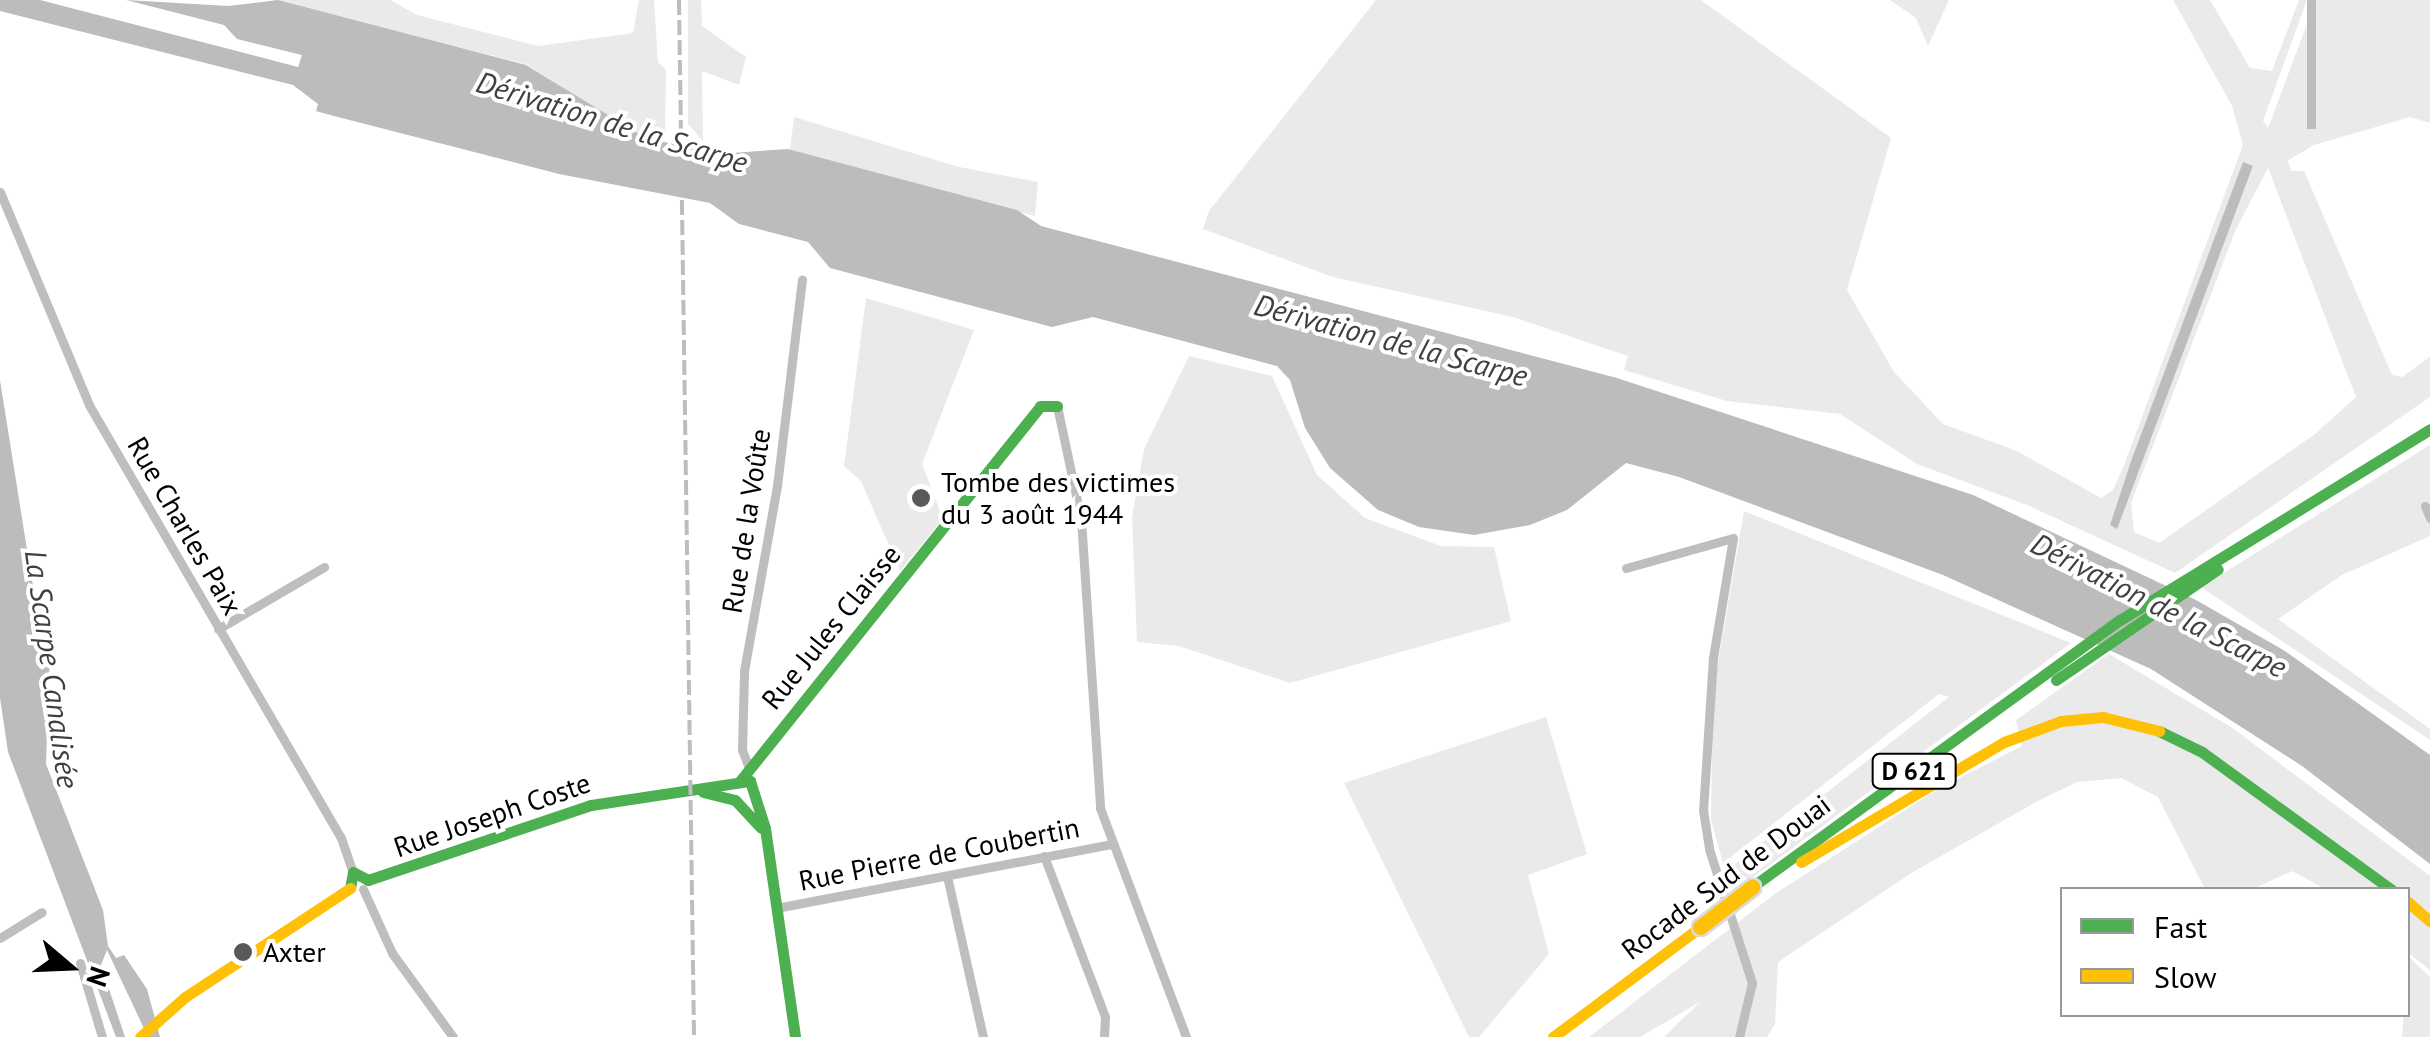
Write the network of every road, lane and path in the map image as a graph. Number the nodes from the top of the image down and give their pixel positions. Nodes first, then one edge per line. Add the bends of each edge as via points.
1 (0, 192) edge
2 (802, 280) dead end
3 (1057, 406) joint
4 (2430, 417) edge
5 (2430, 429) edge
6 (2430, 438) edge
7 (2329, 489) junction
8 (2425, 506) dead end
9 (2430, 518) edge
10 (324, 567) dead end
11 (1626, 568) dead end
12 (2196, 577) junction
13 (218, 629) junction
14 (2080, 656) junction
15 (747, 782) junction
16 (692, 790) junction
17 (738, 802) junction
18 (766, 842) junction
19 (1111, 844) junction
20 (1044, 856) junction
21 (1798, 864) junction
22 (947, 876) junction
23 (359, 882) junction
24 (2388, 887) edge
25 (1753, 891) junction
26 (2410, 904) edge
27 (776, 908) junction
28 (42, 912) dead end
29 (2430, 921) edge
30 (1702, 930) junction
31 (0, 938) edge
32 (80, 963) dead end
33 (1105, 1035) edge
34 (102, 1037) edge
35 (140, 1037) edge
36 (453, 1037) edge
37 (795, 1037) edge
38 (984, 1037) edge
39 (1186, 1037) edge
40 (1553, 1037) edge
41 (1567, 1037) edge
42 (1739, 1037) edge

1 - 13 street, Rue Charles Paix via 89,405
2 - 15 street, Rue de la Voûte via 777,486 744,671
3 - 15 main road, Rue Jules Claisse via 1040,406 762,754
3 - 19 street via 1081,519 1096,774
4 - 7 main road
5 - 7 main road, Rocade Sud de Douai / D 621
6 - 12 main road, Rocade Sud de Douai / D 621
7 - 12 main road, Rocade Sud de Douai / D 621
8 - 9 street
10 - 13 street
11 - 42 street via 1732,538 1713,658 1703,810 1752,983
12 - 14 main road, Rocade Sud de Douai / D 621
13 - 23 street, Rue Charles Paix via 341,838
14 - 21 main road, Rocade Sud de Douai / D 621
14 - 25 main road, Rocade Sud de Douai / D 621
15 - 16 main road, Rue Joseph Coste
15 - 17 main road
15 - 18 main road
16 - 17 main road, Rue Joseph Coste
16 - 23 main road, Rue Joseph Coste via 591,805
17 - 18 main road
18 - 27 main road
19 - 20 street, Rue Pierre de Coubertin
19 - 39 street
20 - 22 street, Rue Pierre de Coubertin
20 - 33 street
21 - 24 main road via 2004,742 2061,722 2103,718 2146,724 2202,752
21 - 25 main road, Rocade Sud de Douai / D 621
22 - 27 street, Rue Pierre de Coubertin
22 - 38 street
23 - 35 main road, Rue Joseph Coste
23 - 36 street, Rue Charles Paix via 392,953
25 - 30 main road, Rocade Sud de Douai / D 621
26 - 29 main road
27 - 37 main road
28 - 31 street
30 - 40 main road, Rocade Sud de Douai / D 621
30 - 41 main road, Rocade Sud de Douai / D 621
32 - 34 street

